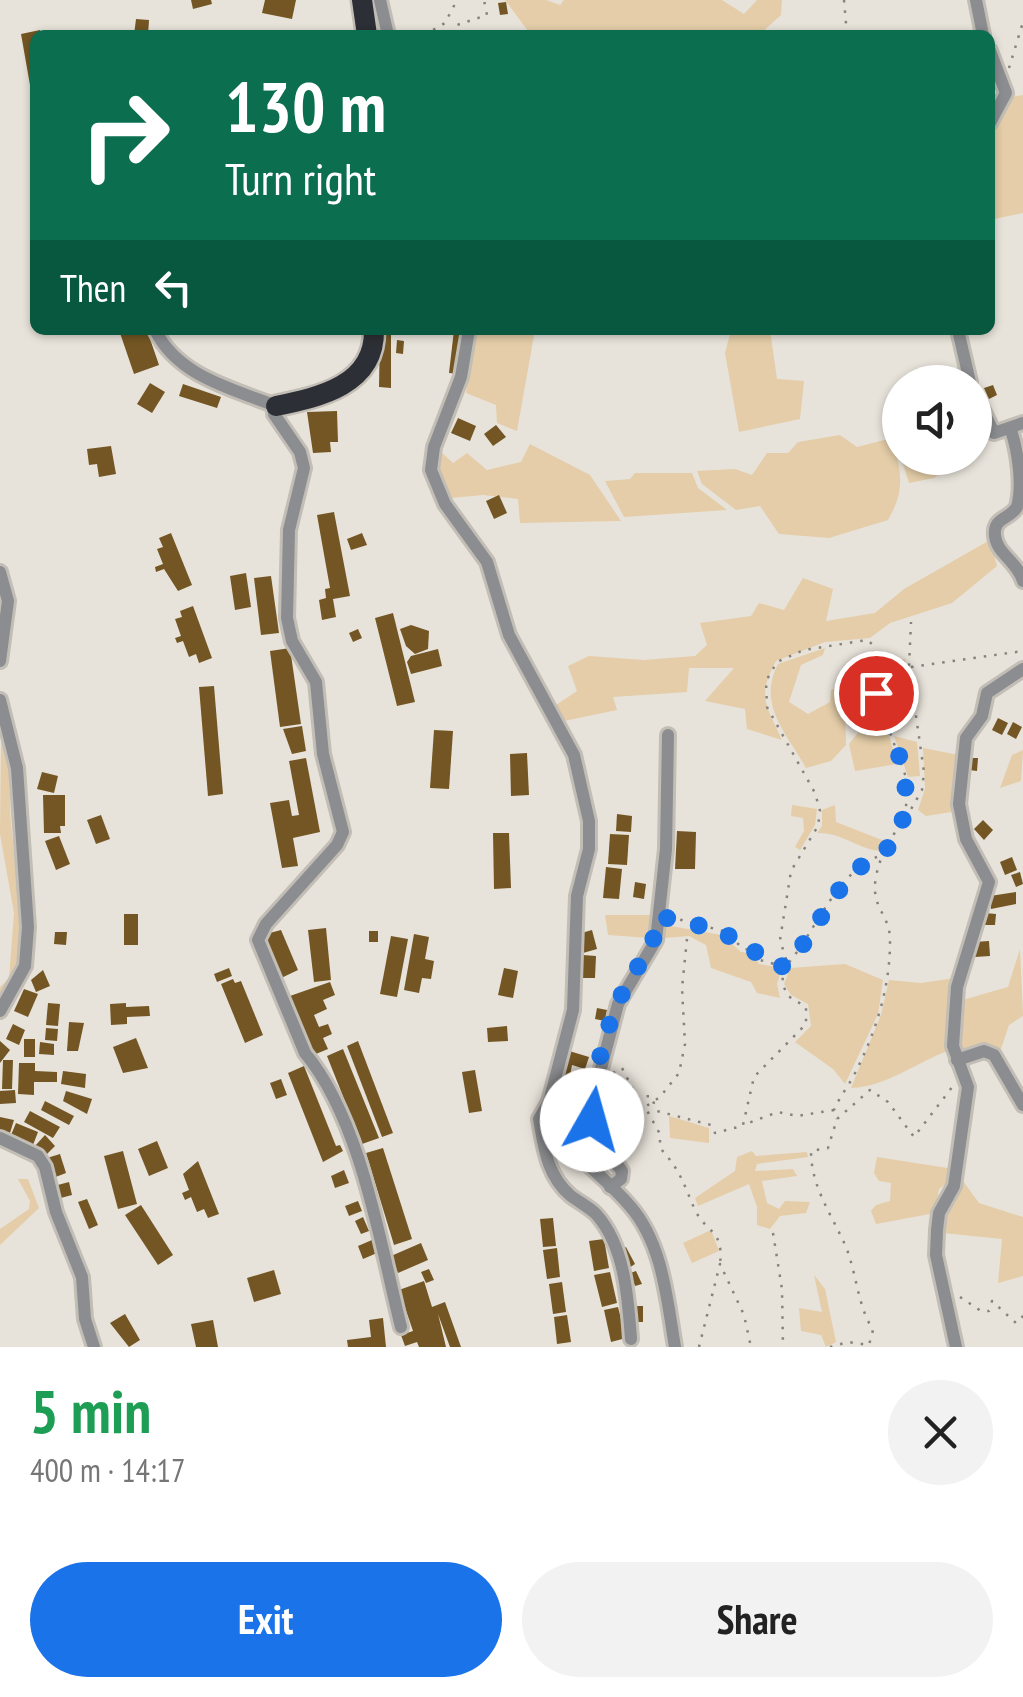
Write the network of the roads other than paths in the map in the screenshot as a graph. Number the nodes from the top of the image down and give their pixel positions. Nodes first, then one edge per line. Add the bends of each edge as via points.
1 (362, 0) edge
2 (380, 0) edge
3 (976, 0) edge
4 (366, 30) edge
5 (387, 30) edge
6 (982, 30) edge
7 (995, 64) edge
8 (995, 116) edge
9 (157, 335) edge
10 (373, 335) edge
11 (467, 335) edge
12 (959, 335) edge
13 (966, 365) edge
14 (276, 406) junction
15 (1017, 427) edge
16 (992, 429) edge
17 (0, 572) edge
18 (1023, 581) edge
19 (0, 661) edge
20 (1023, 669) edge
21 (0, 700) edge
22 (668, 736) dead end
23 (0, 1011) edge
24 (959, 1063) junction
25 (549, 1102) junction
26 (1023, 1106) edge
27 (0, 1138) edge
28 (610, 1187) junction
29 (401, 1327) dead end
30 (631, 1339) dead end
31 (94, 1347) edge
32 (675, 1347) edge
33 (956, 1347) edge

1 - 4 highway
2 - 5 street
3 - 6 street
7 - 8 street via 1006,93
9 - 14 street via 182,367
10 - 14 highway via 361,373 334,390
11 - 25 street via 431,470 445,504 487,562 509,635 574,756 589,821 576,896 573,1010
12 - 13 street
14 - 29 street via 274,414 304,468 289,530 286,618 316,682 323,754 343,832 258,940 346,1132
15 - 16 street
15 - 18 street via 1023,489 1018,506 998,521 994,534 1018,563
17 - 19 street via 8,601
20 - 24 street via 988,692 966,738 961,827 990,882 957,986 952,1034
21 - 23 street via 17,768 28,927 25,966
22 - 28 street via 658,916 649,956 618,1004 592,1102 596,1136 622,1171
24 - 26 street via 994,1054
24 - 33 street via 968,1087 936,1255
25 - 28 street via 564,1141
25 - 30 street via 539,1119 549,1168 604,1227 626,1283
27 - 31 street via 38,1156 45,1167 82,1277
28 - 32 street via 641,1222 658,1260

